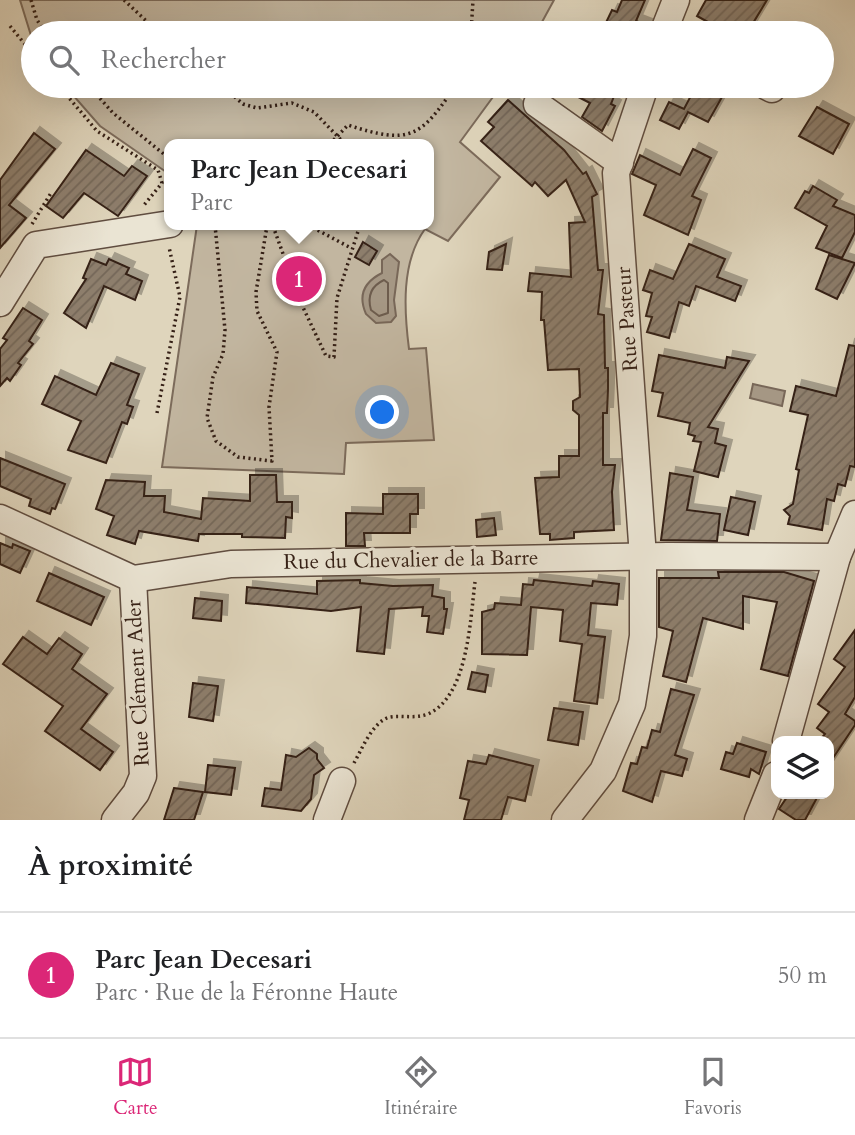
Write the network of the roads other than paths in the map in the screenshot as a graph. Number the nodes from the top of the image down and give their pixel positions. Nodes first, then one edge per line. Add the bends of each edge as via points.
1 (676, 0) edge
2 (669, 21) edge
3 (641, 98) edge
4 (537, 104) dead end
5 (620, 163) junction
6 (164, 224) edge
7 (0, 303) edge
8 (855, 514) edge
9 (0, 518) edge
10 (643, 557) junction
11 (837, 557) junction
12 (133, 579) junction
13 (787, 736) edge
14 (342, 781) road end
15 (771, 788) edge
16 (115, 820) edge
17 (327, 820) edge
18 (565, 820) edge
19 (758, 820) edge

1 - 2 street
3 - 5 street, Rue Pasteur
4 - 5 street
5 - 10 street, Rue Pasteur via 616,173
6 - 7 street via 36,245
8 - 11 street
9 - 12 street
10 - 11 street, Rue du Chevalier de la Barre
10 - 12 street, Rue du Chevalier de la Barre via 231,564
10 - 18 street, Rue Pasteur via 643,636 632,704 603,771
11 - 13 street
12 - 16 street, Rue Clément Ader via 143,776
14 - 17 street
15 - 19 street

